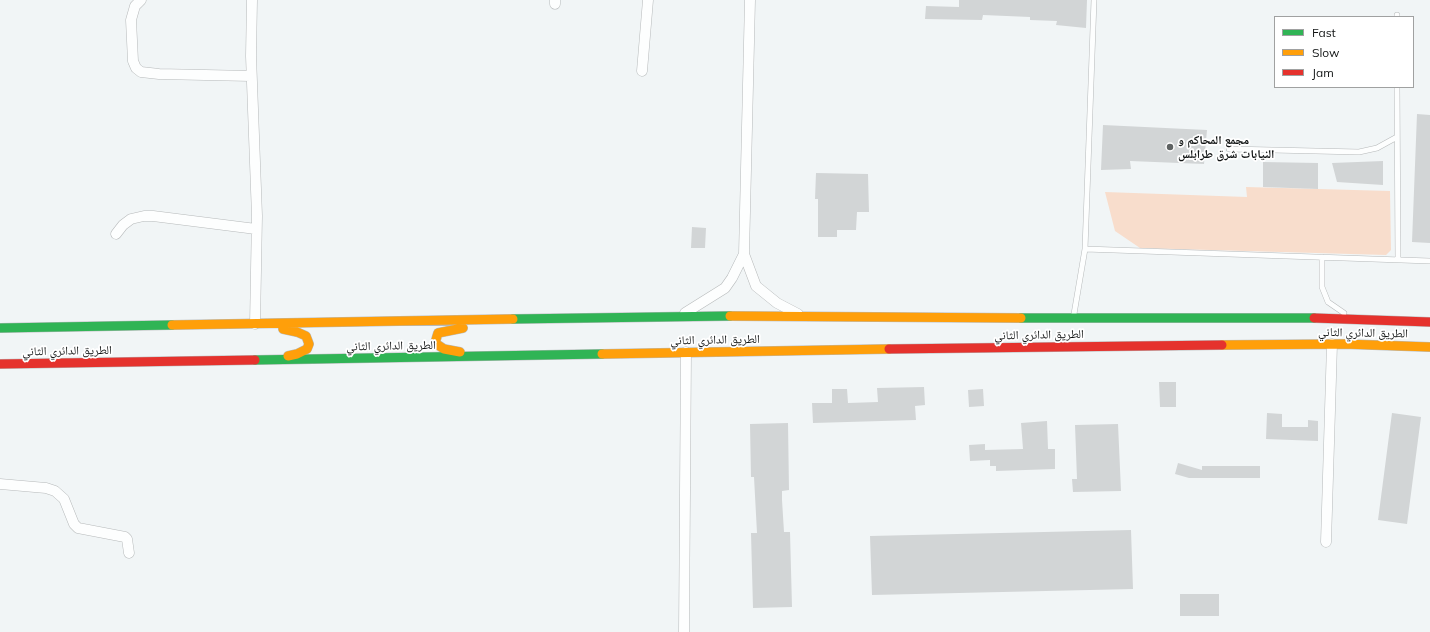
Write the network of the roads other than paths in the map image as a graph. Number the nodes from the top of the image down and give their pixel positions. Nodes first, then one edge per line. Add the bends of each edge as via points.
1 (141, 0) edge
2 (252, 0) edge
3 (648, 0) edge
4 (750, 0) edge
5 (1094, 0) edge
6 (642, 71) dead end
7 (251, 76) junction
8 (1397, 88) edge
9 (1397, 137) junction
10 (1229, 149) dead end
11 (256, 229) junction
12 (116, 234) dead end
13 (1085, 249) junction
14 (744, 254) junction
15 (1322, 257) junction
16 (1398, 260) junction
17 (1430, 261) edge
18 (680, 316) junction
19 (803, 316) junction
20 (1073, 319) junction
21 (1353, 319) junction
22 (1430, 322) edge
23 (255, 324) junction
24 (0, 328) edge
25 (1332, 344) junction
26 (1430, 347) edge
27 (686, 352) junction
28 (491, 357) junction
29 (270, 359) junction
30 (0, 364) edge
31 (0, 484) edge
32 (1326, 542) dead end
33 (129, 553) dead end
34 (684, 632) edge

1 - 7 street via 135,6 131,20 133,61 141,72
2 - 7 street
3 - 6 street
4 - 14 street
5 - 13 lane
7 - 11 street
8 - 9 lane
9 - 10 lane via 1377,148 1359,152
9 - 16 lane
11 - 12 street via 144,216 131,219
11 - 23 street
13 - 15 lane
13 - 20 lane
14 - 18 street via 725,288
14 - 19 street via 756,286 778,303
15 - 16 lane
15 - 21 lane via 1322,287 1328,302
16 - 17 lane
18 - 19 highway, الطريق الدائري الثاني
18 - 23 highway, الطريق الدائري الثاني
18 - 28 highway via 607,323 454,328 438,334 435,343 444,349
19 - 20 highway, الطريق الدائري الثاني
20 - 21 highway, الطريق الدائري الثاني
21 - 22 highway, الطريق الدائري الثاني
23 - 24 highway, الطريق الدائري الثاني
23 - 29 highway via 306,336 309,344 307,349 297,354
25 - 26 highway, الطريق الدائري الثاني
25 - 27 highway, الطريق الدائري الثاني
25 - 32 street
27 - 28 highway, الطريق الدائري الثاني
27 - 34 street
28 - 29 highway, الطريق الدائري الثاني
29 - 30 highway, الطريق الدائري الثاني
31 - 33 street via 55,491 64,499 78,528 125,537

